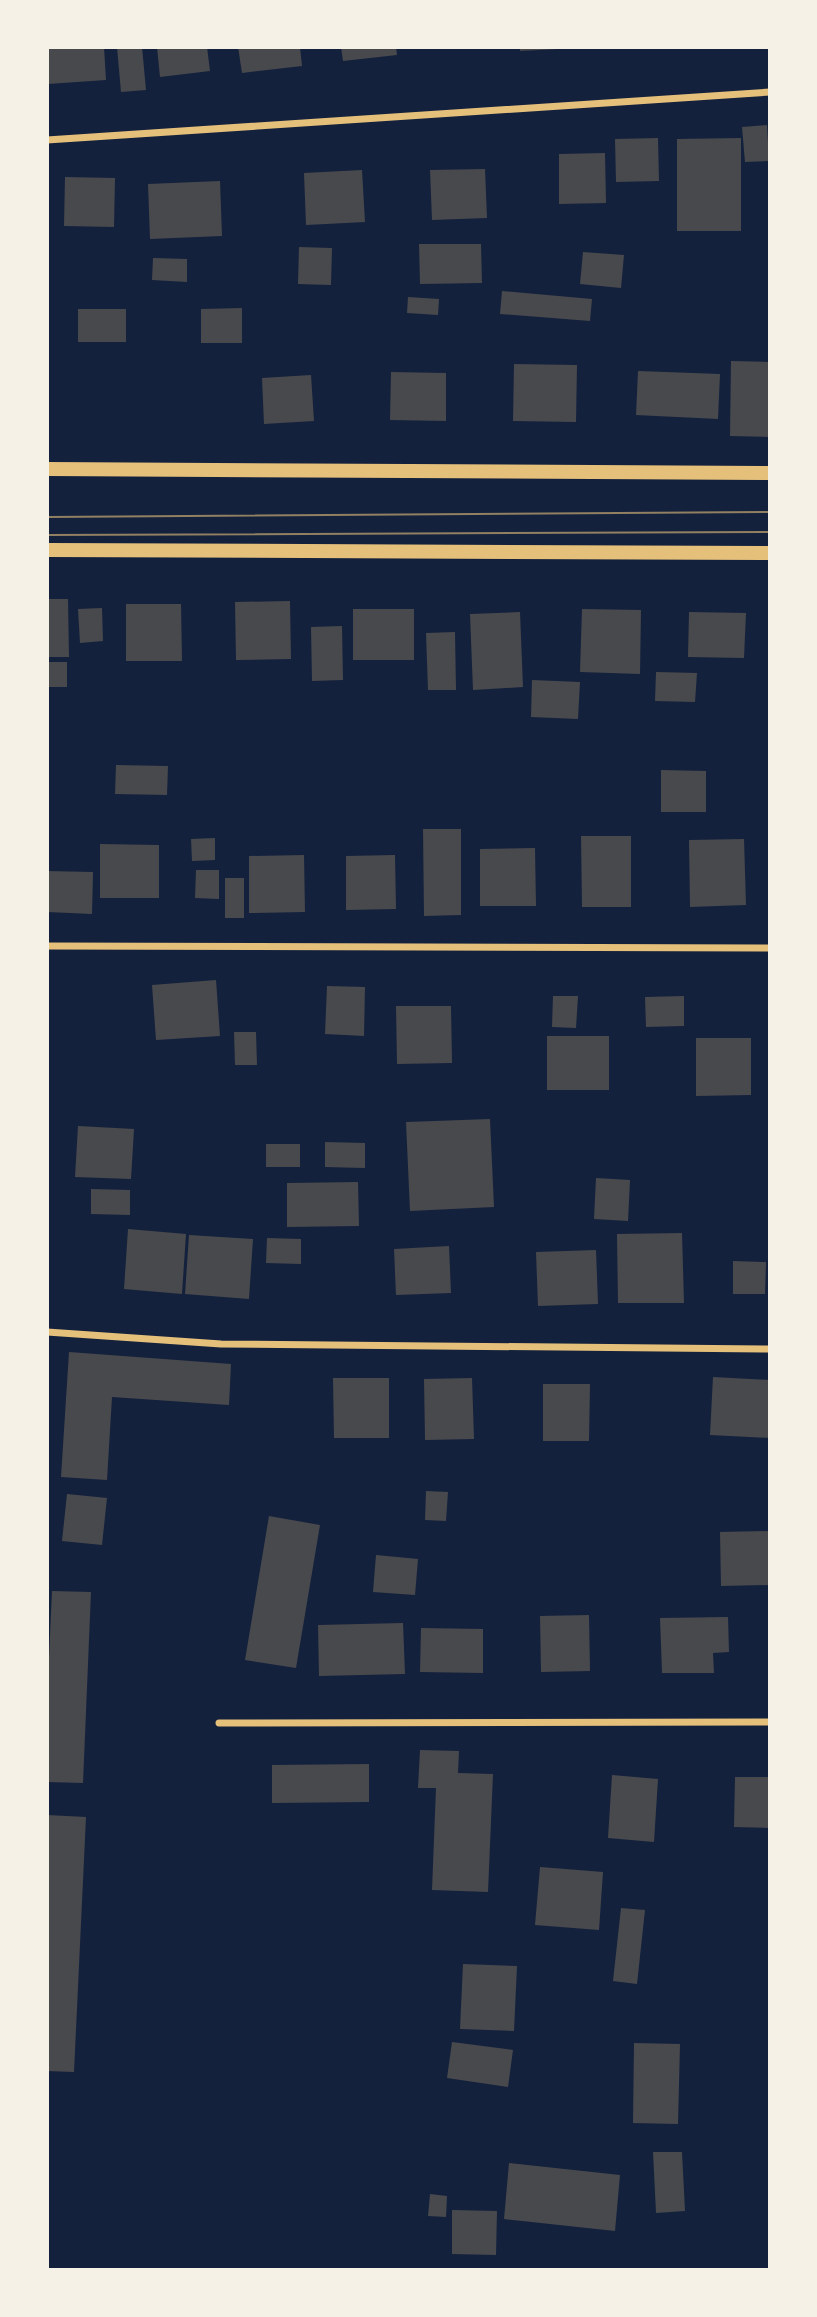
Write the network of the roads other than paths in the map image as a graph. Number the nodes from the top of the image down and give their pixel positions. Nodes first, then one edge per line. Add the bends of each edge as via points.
1 (770, 92) edge
2 (47, 140) edge
3 (47, 469) edge
4 (770, 473) edge
5 (47, 550) edge
6 (770, 553) edge
7 (47, 946) edge
8 (770, 948) edge
9 (47, 1332) edge
10 (770, 1349) edge
11 (770, 1722) edge
12 (219, 1723) dead end

1 - 2 street
3 - 4 main road
5 - 6 main road
7 - 8 street
9 - 10 street via 221,1343
11 - 12 street

